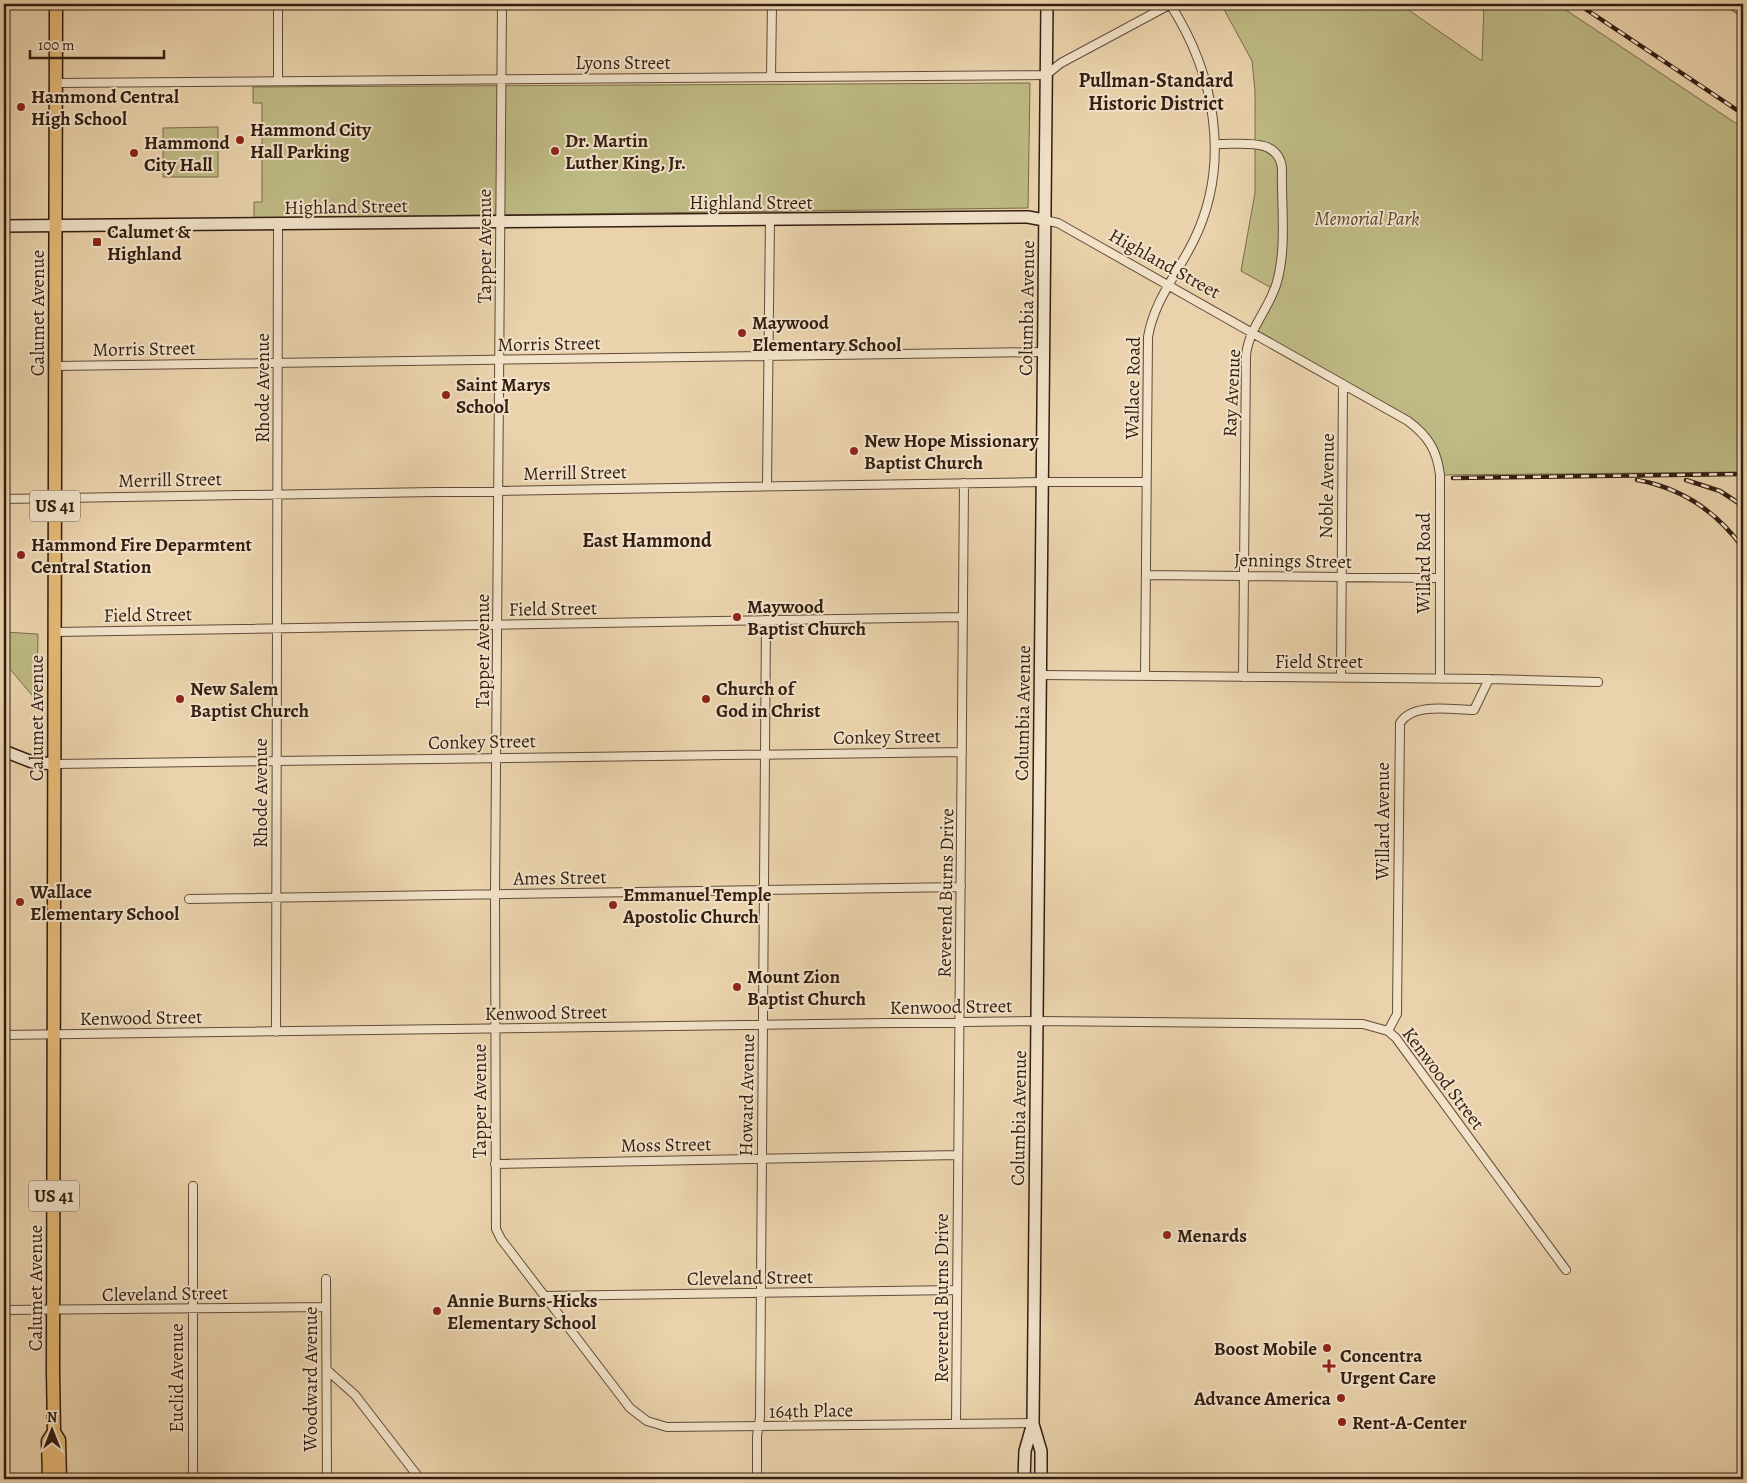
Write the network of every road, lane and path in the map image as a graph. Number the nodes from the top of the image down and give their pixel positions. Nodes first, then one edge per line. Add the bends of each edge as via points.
1 (56, 4) edge
2 (278, 4) edge
3 (502, 4) edge
4 (772, 4) edge
5 (1047, 4) edge
6 (1171, 4) edge
7 (1731, 4) edge
8 (1743, 12) edge
9 (1046, 75) junction
10 (772, 77) junction
11 (501, 79) junction
12 (278, 80) junction
13 (56, 83) junction
14 (1214, 144) junction
15 (770, 219) junction
16 (1044, 220) junction
17 (500, 221) junction
18 (278, 224) junction
19 (4, 226) edge
20 (56, 227) junction
21 (1169, 285) junction
22 (1253, 333) junction
23 (1043, 352) junction
24 (768, 356) junction
25 (500, 360) junction
26 (278, 363) junction
27 (56, 366) junction
28 (1344, 384) junction
29 (1434, 448) joint
30 (1042, 482) junction
31 (1146, 482) junction
32 (964, 483) junction
33 (768, 486) junction
34 (498, 490) junction
35 (277, 493) junction
36 (55, 497) junction
37 (4, 498) edge
38 (1146, 575) junction
39 (1244, 576) junction
40 (1341, 576) junction
41 (1439, 578) junction
42 (962, 617) junction
43 (766, 620) junction
44 (498, 625) junction
45 (277, 628) junction
46 (55, 632) junction
47 (1040, 675) junction
48 (1145, 676) junction
49 (1243, 677) junction
50 (1341, 677) junction
51 (1489, 678) junction
52 (1440, 679) junction
53 (1598, 682) dead end
54 (4, 751) edge
55 (962, 752) junction
56 (766, 755) junction
57 (497, 759) junction
58 (276, 762) junction
59 (55, 764) junction
60 (961, 887) junction
61 (764, 890) junction
62 (495, 894) junction
63 (276, 896) junction
64 (189, 899) dead end
65 (1037, 1021) junction
66 (959, 1022) junction
67 (763, 1025) junction
68 (495, 1029) junction
69 (1388, 1031) junction
70 (276, 1032) junction
71 (4, 1035) edge
72 (54, 1035) junction
73 (958, 1155) junction
74 (762, 1158) junction
75 (495, 1164) junction
76 (193, 1186) dead end
77 (1566, 1270) dead end
78 (326, 1279) dead end
79 (957, 1290) junction
80 (760, 1293) junction
81 (544, 1296) junction
82 (326, 1307) junction
83 (192, 1309) junction
84 (4, 1310) edge
85 (54, 1311) junction
86 (327, 1370) junction
87 (609, 1381) joint
88 (1033, 1423) junction
89 (956, 1424) junction
90 (759, 1427) junction
91 (54, 1432) junction
92 (49, 1479) edge
93 (60, 1479) edge
94 (193, 1479) edge
95 (327, 1479) edge
96 (420, 1479) edge
97 (757, 1479) edge
98 (1024, 1479) edge
99 (1040, 1479) edge

1 - 13 main road, Calumet Avenue / US 41
2 - 12 street
3 - 11 street, Tapper Avenue
4 - 10 street
5 - 9 street, Columbia Avenue
6 - 9 street via 1062,63
6 - 14 street, Wallace Road via 1191,40 1203,71 1211,103
7 - 8 street
9 - 10 street, Lyons Street
9 - 16 street, Columbia Avenue
10 - 11 street, Lyons Street
11 - 12 street, Lyons Street
11 - 17 street, Tapper Avenue
12 - 13 street, Lyons Street
13 - 20 main road, Calumet Avenue / US 41
14 - 21 street, Wallace Road via 1209,195 1203,218
14 - 22 street, Ray Avenue via 1267,146 1276,151 1281,162 1279,275
15 - 16 street, Highland Street via 1028,217
15 - 17 street, Highland Street
15 - 24 street
16 - 21 street, Highland Street via 1058,223
16 - 23 street, Columbia Avenue
17 - 18 street, Highland Street
17 - 25 street, Tapper Avenue
18 - 20 street, Highland Street
18 - 26 street, Rhode Avenue
19 - 20 street, Highland Street
20 - 27 main road, Calumet Avenue / US 41
21 - 22 street, Highland Street
21 - 31 street, Wallace Road via 1154,311 1148,337
22 - 28 street, Highland Street
22 - 39 street, Ray Avenue via 1246,356
23 - 24 street, Morris Street
23 - 30 street, Columbia Avenue
24 - 25 street, Morris Street
24 - 33 street
25 - 26 street, Morris Street
25 - 34 street, Tapper Avenue
26 - 27 street, Morris Street
26 - 35 street, Rhode Avenue
27 - 36 main road, Calumet Avenue / US 41
28 - 29 street, Highland Street via 1420,429
28 - 40 street, Noble Avenue
29 - 41 street, Willard Road via 1440,475
30 - 31 street, Merrill Street
30 - 32 street, Merrill Street
30 - 47 street, Columbia Avenue
31 - 38 street, Wallace Road
32 - 33 street, Merrill Street
32 - 42 street, Reverend Burns Drive
33 - 34 street, Merrill Street
34 - 35 street, Merrill Street
34 - 44 street, Tapper Avenue
35 - 36 street, Merrill Street
35 - 45 street, Rhode Avenue
36 - 37 street, Merrill Street
36 - 46 main road, Calumet Avenue / US 41
38 - 39 street, Jennings Street
38 - 48 street, Wallace Road
39 - 40 street, Jennings Street
39 - 49 street, Ray Avenue
40 - 41 street, Jennings Street
40 - 50 street, Noble Avenue
41 - 52 street, Willard Road
42 - 43 street, Field Street
42 - 55 street, Reverend Burns Drive
43 - 44 street, Field Street
43 - 56 street, Howard Avenue
44 - 45 street, Field Street
44 - 57 street, Tapper Avenue
45 - 46 street, Field Street
45 - 58 street, Rhode Avenue
46 - 59 main road, Calumet Avenue / US 41
47 - 48 street, Field Street
47 - 65 street, Columbia Avenue
48 - 49 street, Field Street
49 - 50 street, Field Street
50 - 52 street, Field Street
51 - 52 street, Field Street
51 - 53 street, Field Street
51 - 69 street, Willard Avenue via 1474,710 1419,710 1404,715 1400,722 1397,1014
54 - 59 street, Conkey Street via 32,762
55 - 56 street, Conkey Street
55 - 60 street, Reverend Burns Drive
56 - 57 street, Conkey Street
56 - 61 street, Howard Avenue
57 - 58 street, Conkey Street
57 - 62 street, Tapper Avenue
58 - 59 street, Conkey Street
58 - 63 street, Rhode Avenue
59 - 72 main road, Calumet Avenue / US 41
60 - 61 street, Ames Street
60 - 66 street, Reverend Burns Drive
61 - 62 street, Ames Street
61 - 67 street, Howard Avenue
62 - 63 street, Ames Street
62 - 68 street, Tapper Avenue
63 - 64 street, Ames Street
63 - 70 street, Rhode Avenue
65 - 66 street, Kenwood Street
65 - 69 street, Kenwood Street via 1363,1024
65 - 88 street, Columbia Avenue
66 - 67 street, Kenwood Street
66 - 73 street, Reverend Burns Drive
67 - 68 street, Kenwood Street
67 - 74 street, Howard Avenue
68 - 70 street, Kenwood Street
68 - 75 street, Tapper Avenue
69 - 77 street, Kenwood Street
70 - 72 street, Kenwood Street
71 - 72 street, Kenwood Street
72 - 85 main road, Calumet Avenue / US 41
73 - 74 street, Moss Street
73 - 79 street, Reverend Burns Drive
74 - 75 street, Moss Street
74 - 80 street, Howard Avenue
75 - 81 street, Tapper Avenue via 496,1230
76 - 83 street, Euclid Avenue
78 - 82 street, Woodward Avenue
79 - 80 street, Cleveland Street
79 - 89 street, Reverend Burns Drive
80 - 81 street, Cleveland Street
80 - 90 street, Howard Avenue
81 - 87 street, Tapper Avenue
82 - 83 street, Cleveland Street
82 - 86 street, Woodward Avenue
83 - 85 street, Cleveland Street
83 - 94 street, Euclid Avenue
84 - 85 street, Cleveland Street
85 - 91 main road, Calumet Avenue / US 41
86 - 95 street, Woodward Avenue
86 - 96 street via 355,1396
87 - 90 street, 164th Place via 636,1414 660,1426
88 - 89 street, 164th Place
88 - 98 street, Columbia Avenue via 1025,1451
88 - 99 street, Columbia Avenue via 1041,1451
89 - 90 street, 164th Place
90 - 97 street, Howard Avenue
91 - 92 main road, Calumet Avenue / US 41 via 48,1441
91 - 93 main road, Calumet Avenue / US 41 via 59,1440

